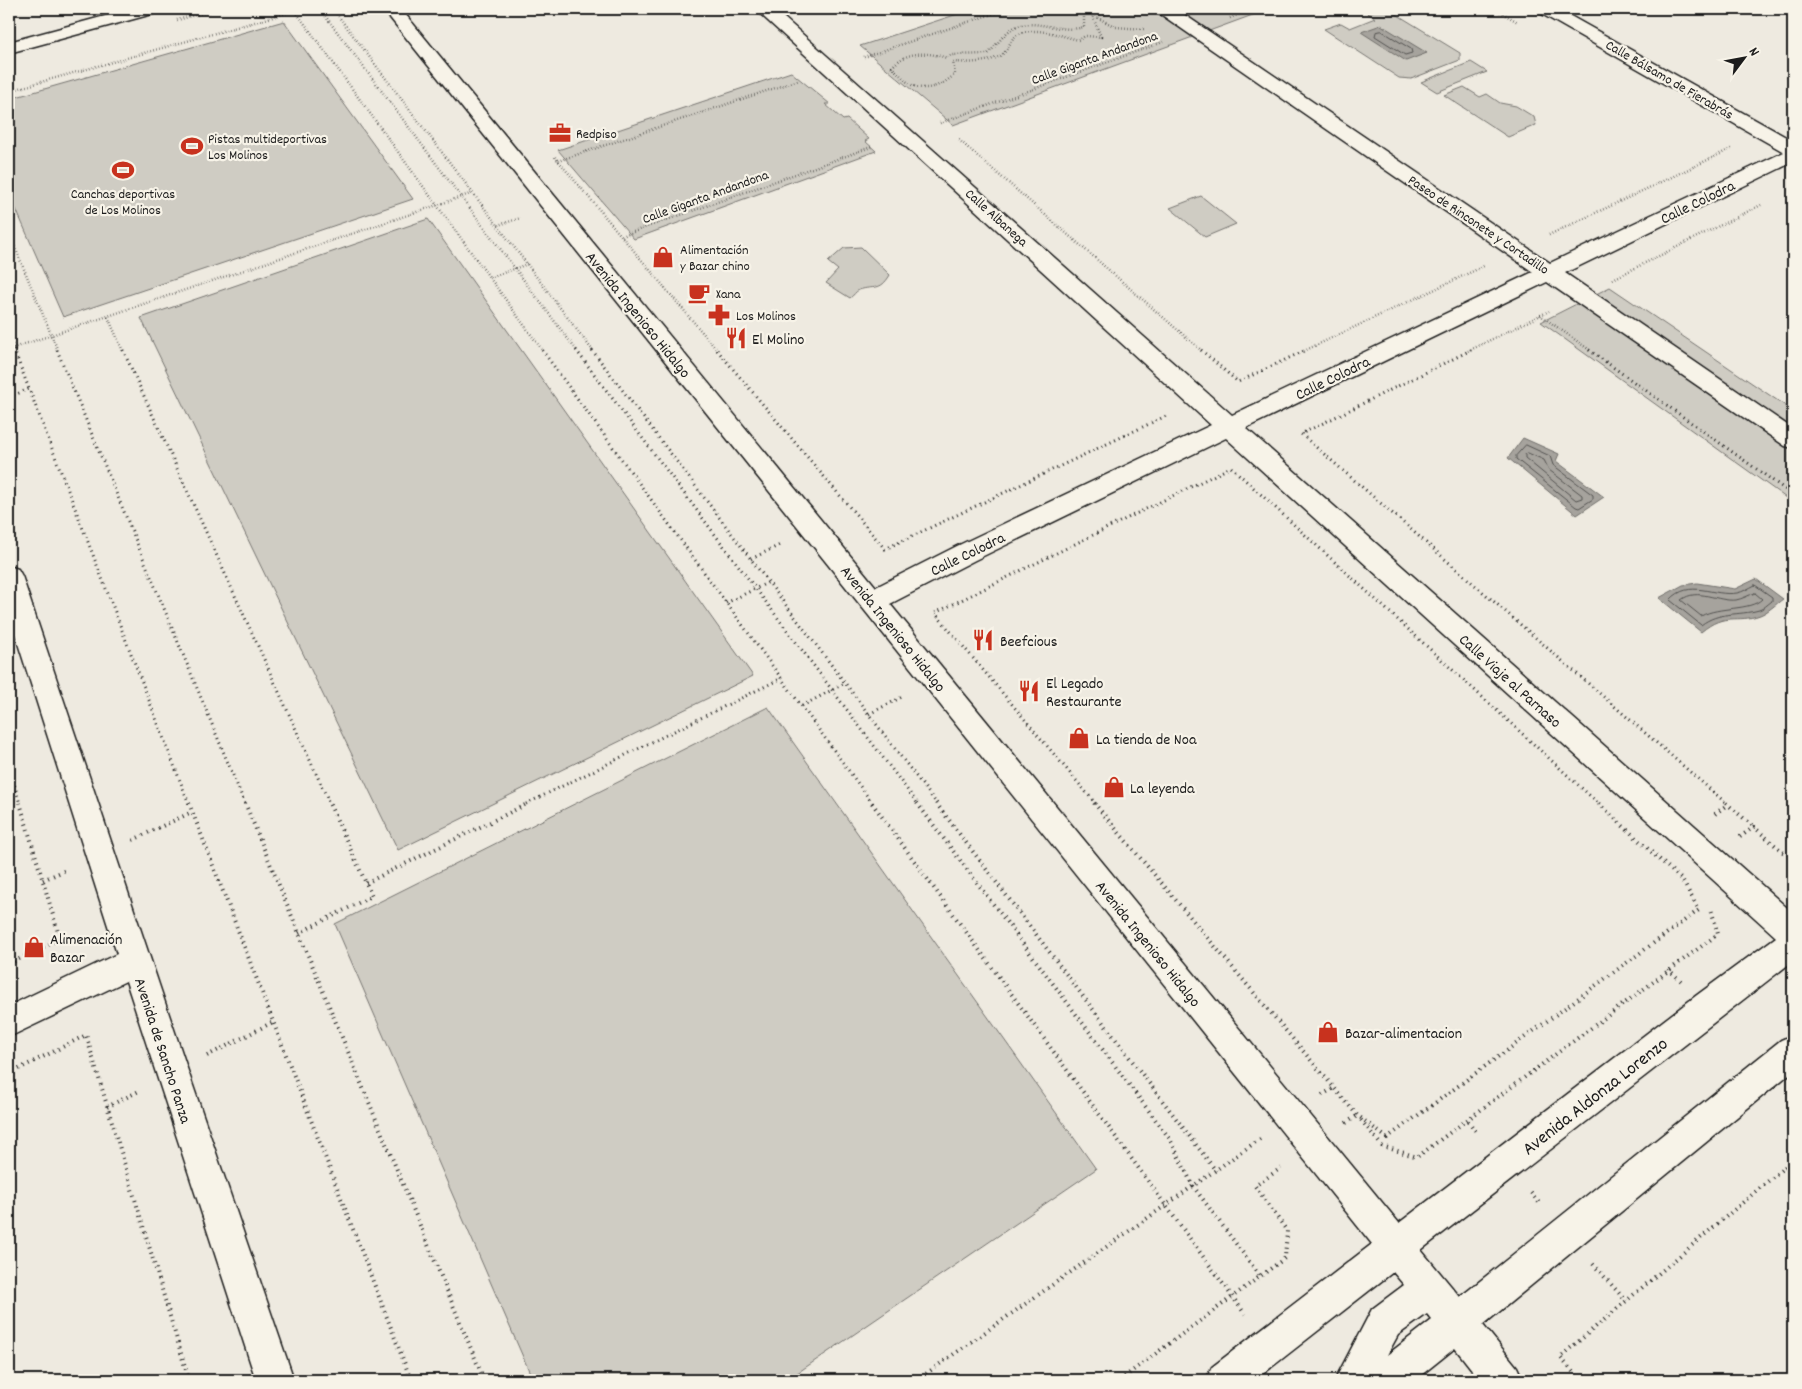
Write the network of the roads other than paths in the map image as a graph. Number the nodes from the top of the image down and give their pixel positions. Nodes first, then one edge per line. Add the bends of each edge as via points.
1 (150, 9) edge
2 (392, 9) edge
3 (764, 9) edge
4 (1546, 9) edge
5 (1171, 13) edge
6 (9, 48) edge
7 (1793, 149) edge
8 (1793, 155) edge
9 (1549, 272) junction
10 (1230, 426) junction
11 (1793, 440) edge
12 (9, 576) edge
13 (872, 601) junction
14 (1793, 932) edge
15 (1793, 943) edge
16 (134, 961) junction
17 (9, 1022) edge
18 (1793, 1051) edge
19 (1396, 1248) junction
20 (1430, 1289) junction
21 (1457, 1323) junction
22 (275, 1380) edge
23 (1225, 1380) edge
24 (1354, 1380) edge
25 (1386, 1380) edge
26 (1504, 1380) edge

1 - 6 street
2 - 13 street, Avenida Ingenioso Hidalgo
3 - 10 street, Calle Albanega
4 - 7 street, Calle Bálsamo de Fierabrás
5 - 9 street, Paseo de Rinconete y Cortadillo
8 - 9 street, Calle Colodra
9 - 10 street, Calle Colodra
9 - 11 street, Paseo de Rinconete y Cortadillo
10 - 13 street, Calle Colodra
10 - 14 street, Calle Viaje al Parnaso
12 - 16 street, Avenida de Sancho Panza
13 - 19 street, Avenida Ingenioso Hidalgo
15 - 19 street, Avenida Aldonza Lorenzo
16 - 17 street
16 - 22 street, Avenida de Sancho Panza
18 - 21 street
19 - 20 street, Avenida Ingenioso Hidalgo
19 - 23 street, Avenida Aldonza Lorenzo
20 - 21 street, Avenida Ingenioso Hidalgo
20 - 24 street via 1385,1322
21 - 25 street
21 - 26 street, Avenida Ingenioso Hidalgo

